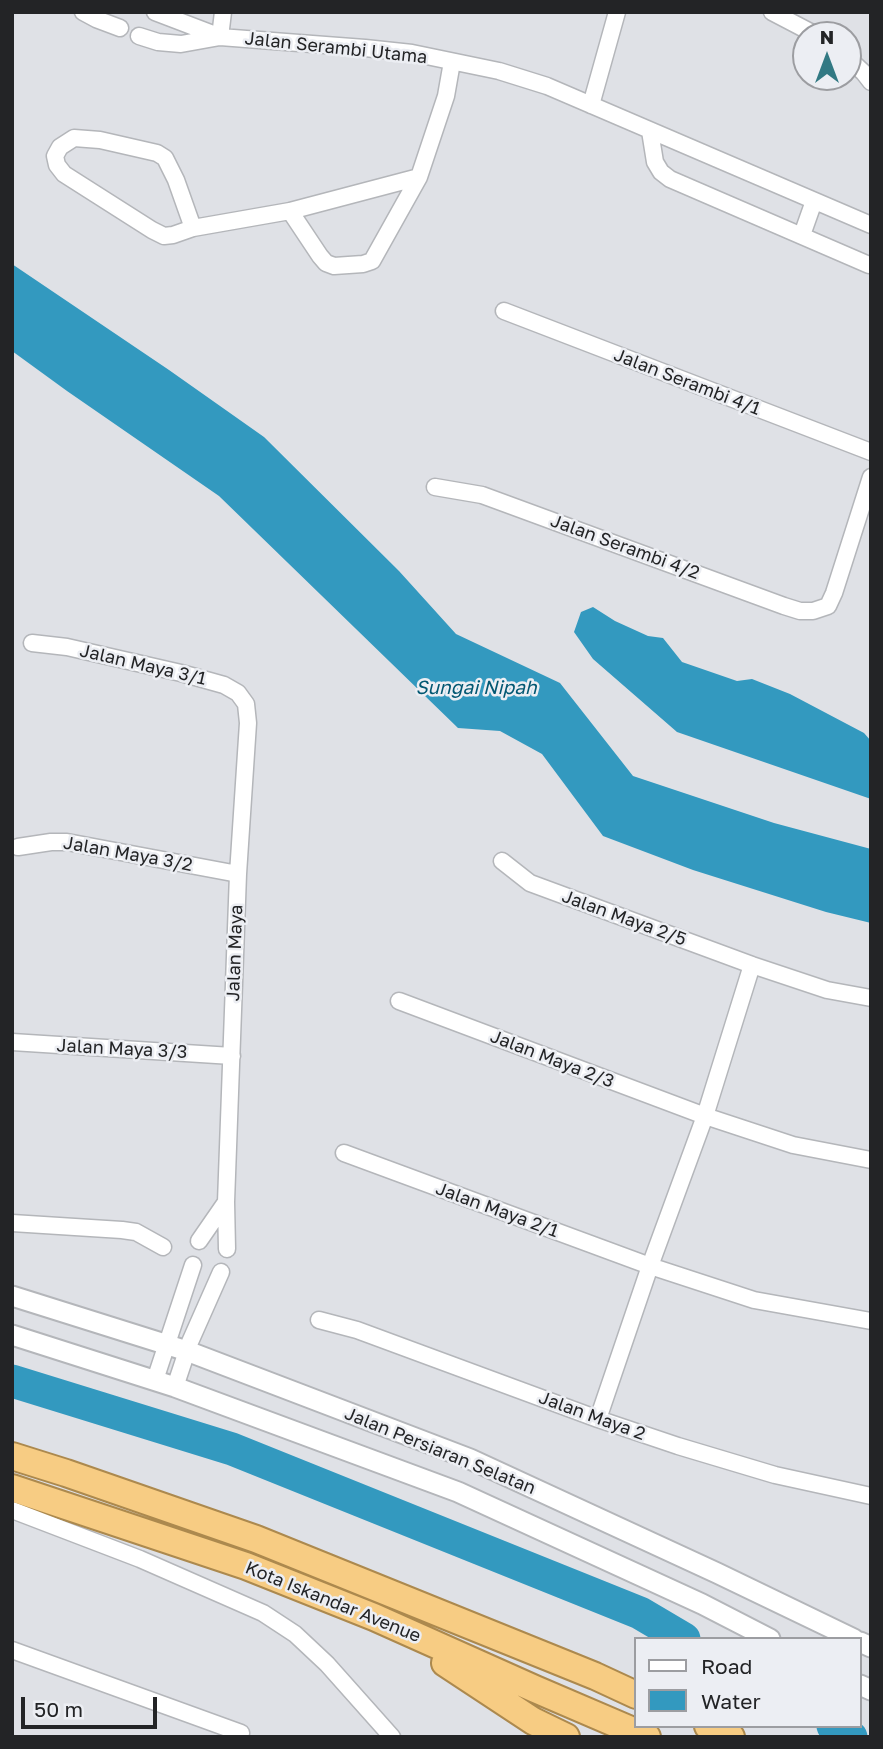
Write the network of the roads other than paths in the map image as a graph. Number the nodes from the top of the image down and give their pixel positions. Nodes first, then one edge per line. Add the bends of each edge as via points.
1 (83, 12) edge
2 (155, 12) edge
3 (223, 12) edge
4 (617, 12) edge
5 (772, 12) edge
6 (792, 22) edge
7 (120, 27) dead end
8 (139, 36) dead end
9 (220, 37) junction
10 (453, 62) junction
11 (591, 106) junction
12 (650, 131) junction
13 (419, 177) junction
14 (814, 201) junction
15 (290, 211) junction
16 (871, 225) edge
17 (193, 228) junction
18 (802, 235) junction
19 (869, 265) edge
20 (504, 311) dead end
21 (871, 453) edge
22 (871, 477) edge
23 (435, 487) dead end
24 (32, 643) dead end
25 (246, 704) joint
26 (18, 847) dead end
27 (502, 860) dead end
28 (238, 874) junction
29 (752, 965) junction
30 (871, 998) edge
31 (398, 1001) dead end
32 (12, 1042) edge
33 (232, 1056) junction
34 (705, 1116) junction
35 (344, 1153) dead end
36 (871, 1160) edge
37 (226, 1202) junction
38 (12, 1223) edge
39 (199, 1241) dead end
40 (163, 1247) dead end
41 (227, 1249) dead end
42 (192, 1265) dead end
43 (650, 1266) junction
44 (221, 1272) dead end
45 (12, 1296) edge
46 (318, 1320) dead end
47 (871, 1321) edge
48 (12, 1335) edge
49 (168, 1344) junction
50 (187, 1351) junction
51 (155, 1381) junction
52 (175, 1387) junction
53 (598, 1419) junction
54 (12, 1456) edge
55 (12, 1488) edge
56 (871, 1496) edge
57 (12, 1510) edge
58 (374, 1617) junction
59 (766, 1637) edge
60 (850, 1637) edge
61 (12, 1650) edge
62 (634, 1694) edge
63 (712, 1728) edge
64 (242, 1736) edge
65 (392, 1737) edge
66 (566, 1737) edge
67 (647, 1737) edge
68 (731, 1737) edge

1 - 7 street
2 - 9 street, Jalan Serambi Utama
3 - 9 street
4 - 11 street
5 - 6 street
8 - 9 street, Jalan Serambi Utama via 181,44
9 - 10 street, Jalan Serambi Utama via 412,53
10 - 11 street, Jalan Serambi Utama via 547,86
10 - 13 street
11 - 12 street, Jalan Serambi Utama
12 - 14 street, Jalan Serambi Utama
12 - 18 street via 655,162 670,179
13 - 15 street
13 - 15 street via 372,261 363,264 326,263
14 - 16 street, Jalan Serambi Utama
14 - 18 street
15 - 17 street
17 - 17 street via 164,236 152,230 64,174 55,156 60,147 74,138 100,139 157,153 176,180
18 - 19 street
20 - 21 street, Jalan Serambi 4/1
22 - 23 street, Jalan Serambi 4/2 via 834,593 828,606 813,611 784,606 482,495
24 - 25 street, Jalan Maya 3/1 via 67,647 224,685
25 - 28 street, Jalan Maya
26 - 28 street, Jalan Maya 3/2 via 67,842
27 - 29 street, Jalan Maya 2/5 via 530,883
28 - 33 street, Jalan Maya
29 - 30 street, Jalan Maya 2/5 via 827,990
29 - 34 street
31 - 34 street, Jalan Maya 2/3
32 - 33 street, Jalan Maya 3/3
33 - 37 street, Jalan Maya
34 - 36 street, Jalan Maya 2/3 via 793,1145
34 - 43 street
35 - 43 street, Jalan Maya 2/1
37 - 39 street
37 - 41 street, Jalan Maya
38 - 40 street via 136,1232
42 - 49 street
43 - 47 street, Jalan Maya 2/1 via 754,1300
43 - 53 street
44 - 50 street
45 - 49 street, Jalan Persiaran Selatan
46 - 53 street, Jalan Maya 2 via 357,1330
48 - 51 street, Jalan Persiaran Selatan
49 - 50 street, Jalan Persiaran Selatan
49 - 51 street
50 - 52 street
50 - 60 street, Jalan Persiaran Selatan via 470,1459
51 - 52 street, Jalan Persiaran Selatan
52 - 59 street, Jalan Persiaran Selatan via 458,1493
53 - 56 street, Jalan Maya 2 via 775,1475
54 - 62 highway, Kota Iskandar Avenue via 256,1539
55 - 58 highway, Kota Iskandar Avenue via 246,1566
57 - 65 street via 263,1613 295,1634 327,1664
58 - 66 highway via 533,1721
58 - 67 highway, Kota Iskandar Avenue
61 - 64 street
63 - 68 highway

